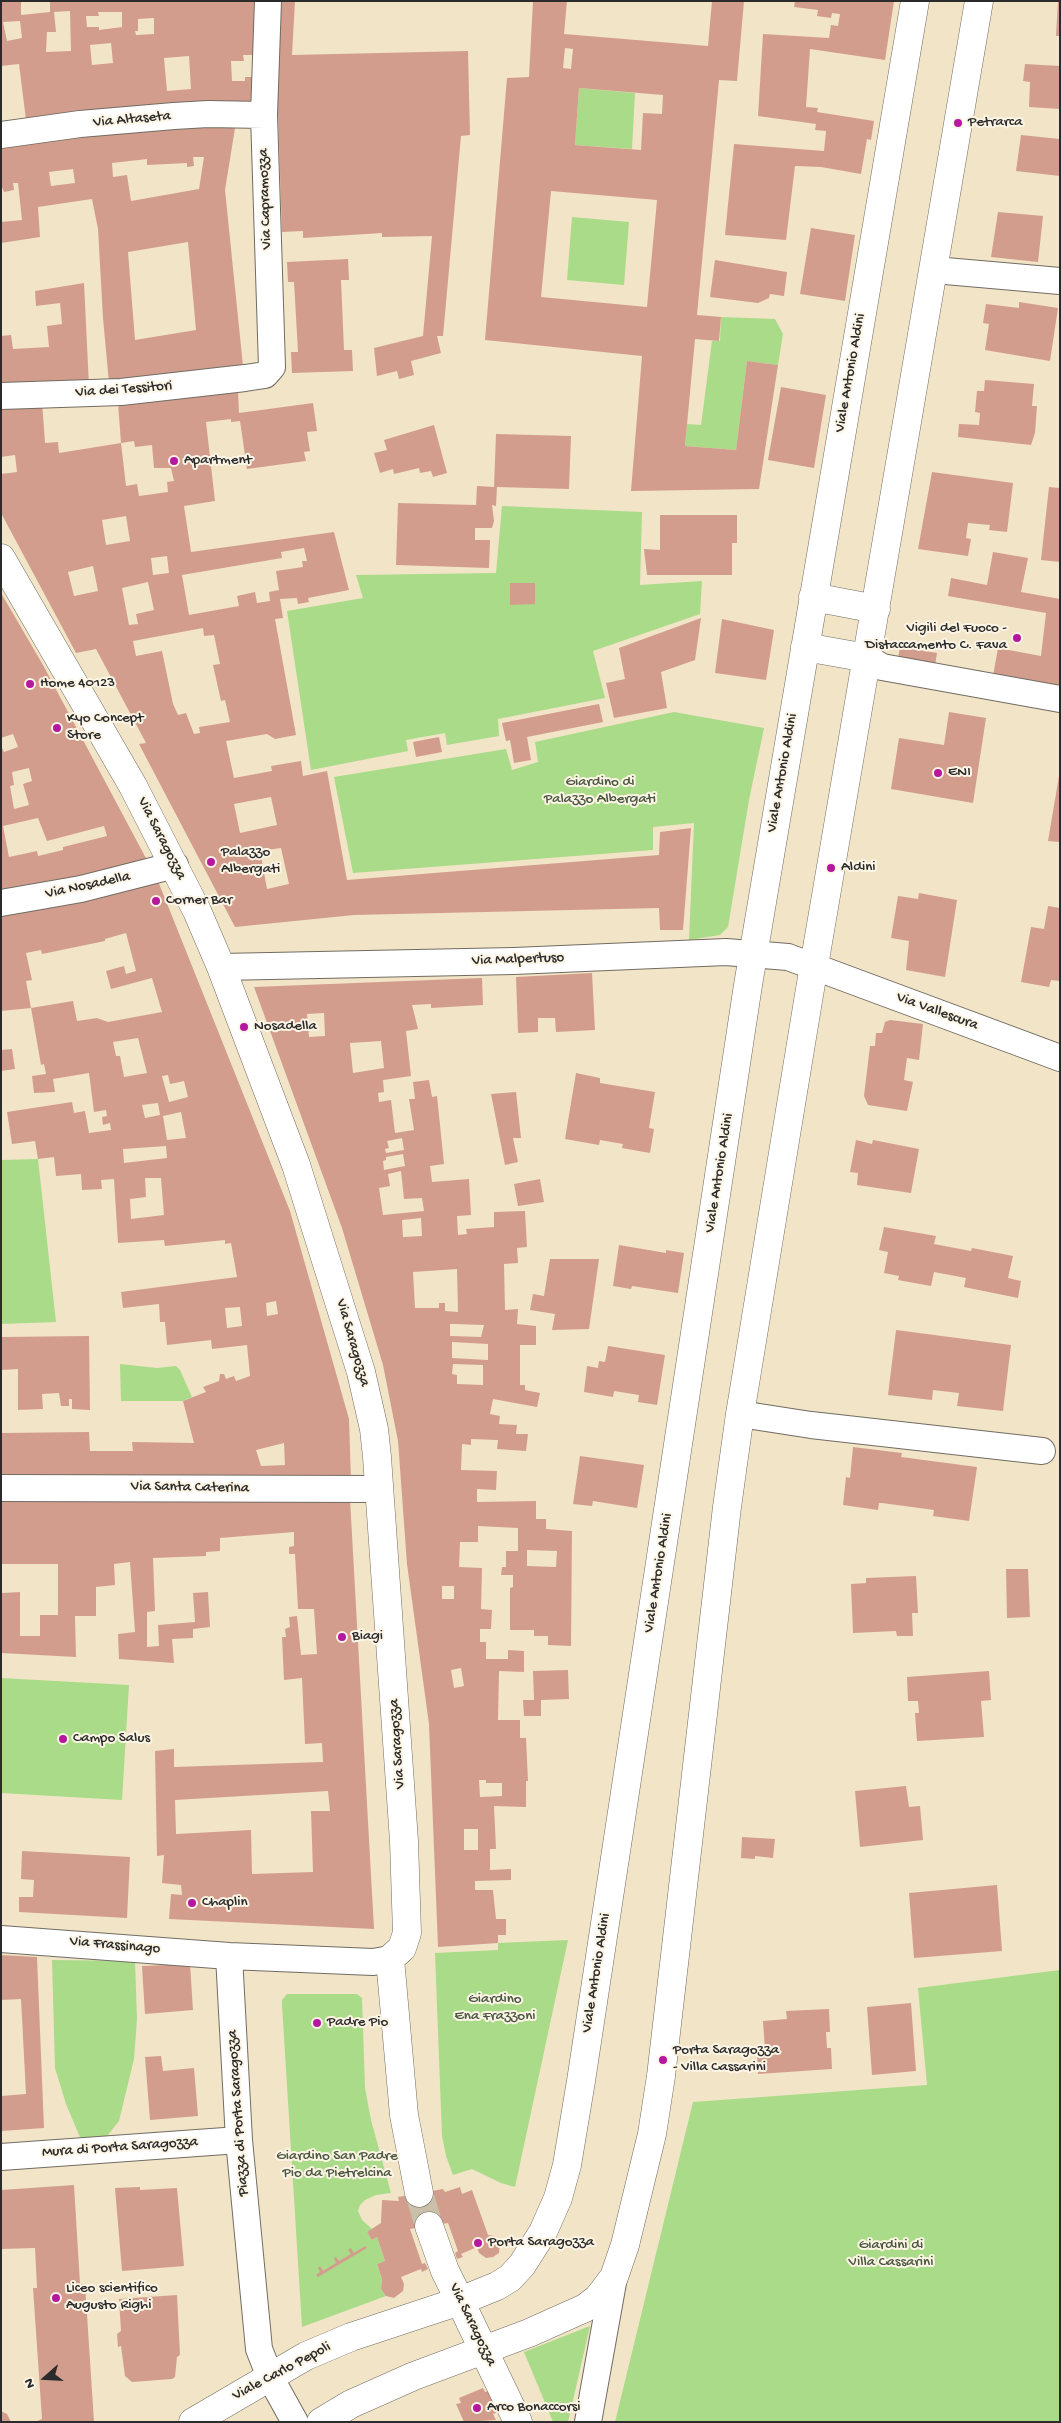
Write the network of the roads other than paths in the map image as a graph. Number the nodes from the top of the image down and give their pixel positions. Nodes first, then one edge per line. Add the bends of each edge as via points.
1 (268, 1) edge
2 (915, 1) edge
3 (979, 1) edge
4 (264, 115) junction
5 (1, 135) edge
6 (934, 270) junction
7 (1060, 281) edge
8 (246, 378) joint
9 (1, 396) edge
10 (4, 570) edge
11 (814, 597) junction
12 (876, 609) junction
13 (805, 647) junction
14 (867, 658) junction
15 (1060, 699) edge
16 (175, 864) junction
17 (1, 903) edge
18 (754, 954) junction
19 (221, 967) junction
20 (814, 967) junction
21 (1060, 1058) edge
22 (740, 1414) junction
23 (1042, 1451) dead end
24 (1, 1488) edge
25 (379, 1489) junction
26 (1, 1938) edge
27 (229, 1956) junction
28 (390, 1959) junction
29 (239, 2140) junction
30 (1, 2157) edge
31 (419, 2193) tunnel mouth
32 (429, 2226) tunnel mouth
33 (614, 2277) junction
34 (460, 2301) junction
35 (484, 2350) junction
36 (270, 2377) junction
37 (193, 2422) edge
38 (295, 2422) edge
39 (321, 2422) edge
40 (518, 2422) edge
41 (588, 2422) edge

1 - 4 street, Via Capramozza
2 - 11 main road, Viale Antonio Aldini
3 - 6 main road
4 - 5 street, Via Altaseta via 147,118
4 - 8 street, Via Capramozza via 272,367 265,375
6 - 7 street
6 - 12 main road
8 - 9 street, Via dei Tessitori via 121,392
10 - 16 main road, Via Saragozza via 99,725
11 - 12 main road
11 - 13 main road, Viale Antonio Aldini
12 - 14 main road
13 - 14 main road
13 - 18 main road, Viale Antonio Aldini
14 - 15 street via 882,667
14 - 20 main road
16 - 17 street, Via Nosadella via 80,889
16 - 19 main road, Via Saragozza
18 - 19 street, Via Malpertuso via 726,952 514,961
18 - 20 street, Via Malpertuso via 788,957
18 - 34 main road, Viale Antonio Aldini via 566,2165 558,2198 547,2223 522,2264 510,2278
19 - 25 main road, Via Saragozza via 296,1165 361,1372 374,1429
20 - 21 street, Via Vallescura
20 - 22 main road
22 - 23 street
22 - 33 main road via 659,2090 652,2134
24 - 25 street, Via Santa Caterina
25 - 28 main road, Via Saragozza via 401,1768 408,1918 402,1948
26 - 27 street, Via Frassinago
27 - 28 street via 373,1962
27 - 29 street, Piazza di Porta Saragozza
28 - 31 main road via 404,2115
29 - 30 street, Mura di Porta Saragozza
29 - 36 street, Piazza di Porta Saragozza via 255,2324 259,2349
32 - 34 main road, Via Saragozza via 445,2272
33 - 35 main road via 598,2298 585,2308
33 - 41 street
34 - 35 main road, Via Saragozza
34 - 36 main road, Viale Carlo Pepoli via 351,2337 306,2356
35 - 39 main road via 373,2394
35 - 40 main road, Via Saragozza
36 - 37 main road, Viale Carlo Pepoli
36 - 38 street, Piazza di Porta Saragozza

